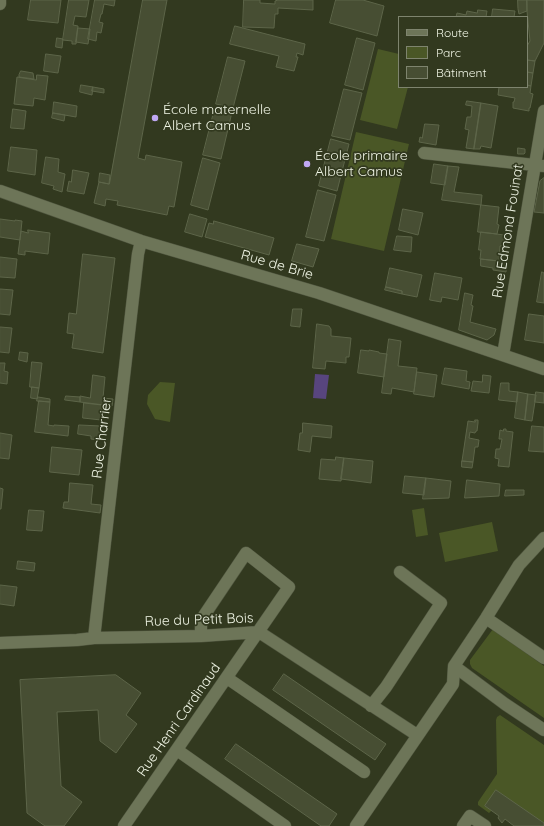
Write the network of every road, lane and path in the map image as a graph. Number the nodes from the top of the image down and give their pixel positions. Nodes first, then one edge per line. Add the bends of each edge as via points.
1 (0, 0) edge
2 (0, 4) edge
3 (544, 111) edge
4 (424, 153) dead end
5 (539, 165) edge
6 (0, 191) edge
7 (141, 241) junction
8 (503, 355) junction
9 (544, 369) edge
10 (544, 538) edge
11 (400, 572) dead end
12 (486, 618) junction
13 (259, 632) junction
14 (200, 636) junction
15 (94, 638) junction
16 (0, 643) edge
17 (544, 658) edge
18 (454, 666) junction
19 (227, 678) junction
20 (371, 706) junction
21 (544, 730) edge
22 (417, 736) junction
23 (177, 750) junction
24 (364, 772) dead end
25 (124, 826) edge
26 (286, 826) edge
27 (356, 826) edge
28 (463, 826) edge
29 (485, 826) edge

1 - 2 street
3 - 5 street, Rue Edmond Fouinat
4 - 5 street
5 - 8 street, Rue Edmond Fouinat
6 - 7 street, Rue de Brie
7 - 8 street, Rue de Brie via 319,292
7 - 15 street, Rue Charrier
8 - 9 street, Rue de Brie
10 - 12 street via 519,565
11 - 20 street via 441,603
12 - 17 street
12 - 18 street
13 - 14 street, Rue du Petit Bois
13 - 14 street, Rue Henri Cardinaud via 289,587 246,553 204,617
13 - 19 street, Rue Henri Cardinaud
13 - 20 street, Rue du Petit Bois
14 - 15 street, Rue du Petit Bois
15 - 16 street, Rue du Petit Bois
18 - 21 street
18 - 22 street via 453,684
19 - 23 street, Rue Henri Cardinaud
19 - 24 street
20 - 22 street, Rue du Petit Bois
22 - 27 street
23 - 25 street, Rue Henri Cardinaud
23 - 26 street
28 - 29 street via 470,816

